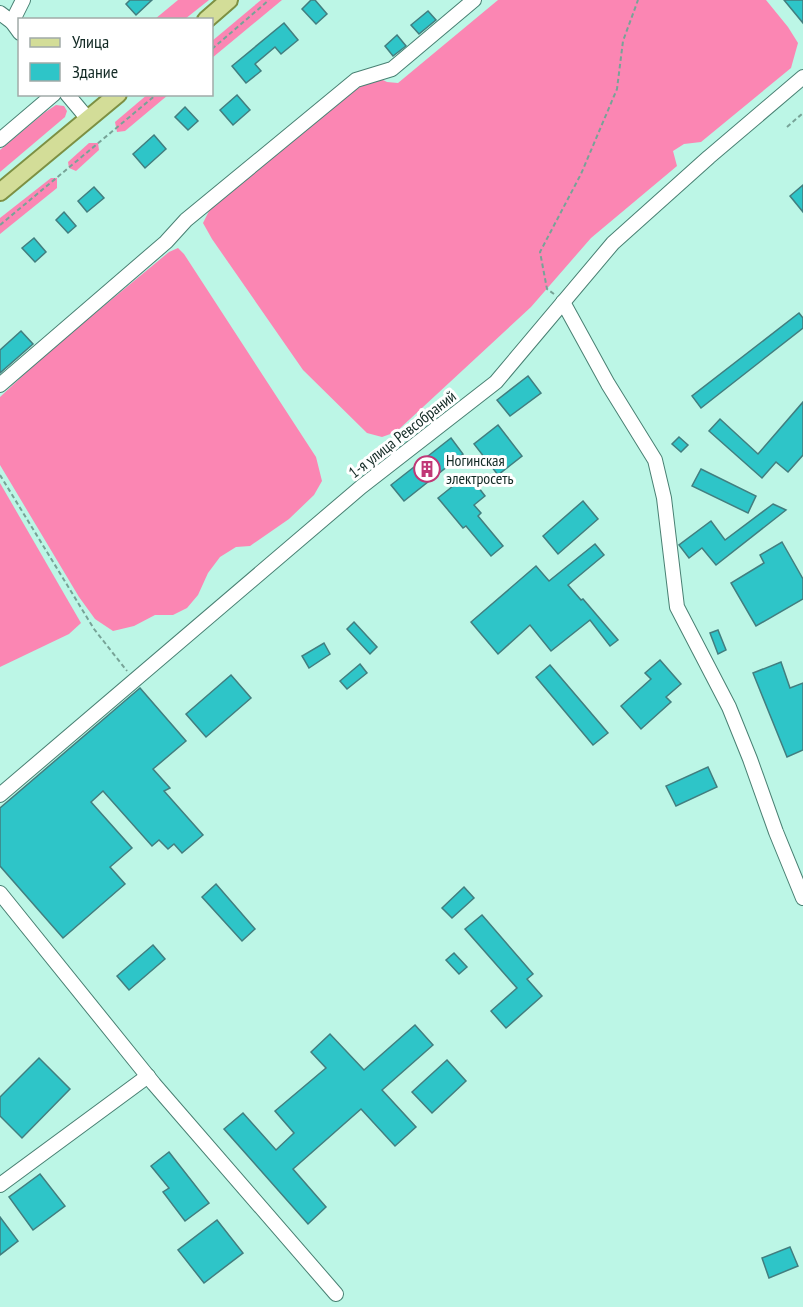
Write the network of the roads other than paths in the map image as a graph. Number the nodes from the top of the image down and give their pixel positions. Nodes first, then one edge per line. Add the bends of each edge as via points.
1 (23, 0) edge
2 (228, 0) edge
3 (474, 0) edge
4 (0, 13) edge
5 (18, 18) edge
6 (208, 18) edge
7 (16, 28) edge
8 (803, 77) edge
9 (52, 96) edge
10 (69, 96) edge
11 (116, 96) edge
12 (88, 119) junction
13 (0, 140) edge
14 (0, 192) edge
15 (562, 302) junction
16 (0, 385) edge
17 (0, 795) edge
18 (0, 894) edge
19 (803, 898) edge
20 (148, 1076) junction
21 (0, 1185) edge
22 (336, 1294) dead end

1 - 5 street
2 - 6 main road
3 - 16 street via 392,69 356,80 186,220 166,242
4 - 7 street
8 - 15 street, 1-я улица Ревсобраний via 613,243
9 - 13 street
10 - 12 street
11 - 12 main road
12 - 14 main road
15 - 17 street, 1-я улица Ревсобраний via 496,382 361,487
15 - 19 street via 655,460 664,498 677,607 729,707
18 - 20 street
20 - 21 street
20 - 22 street

